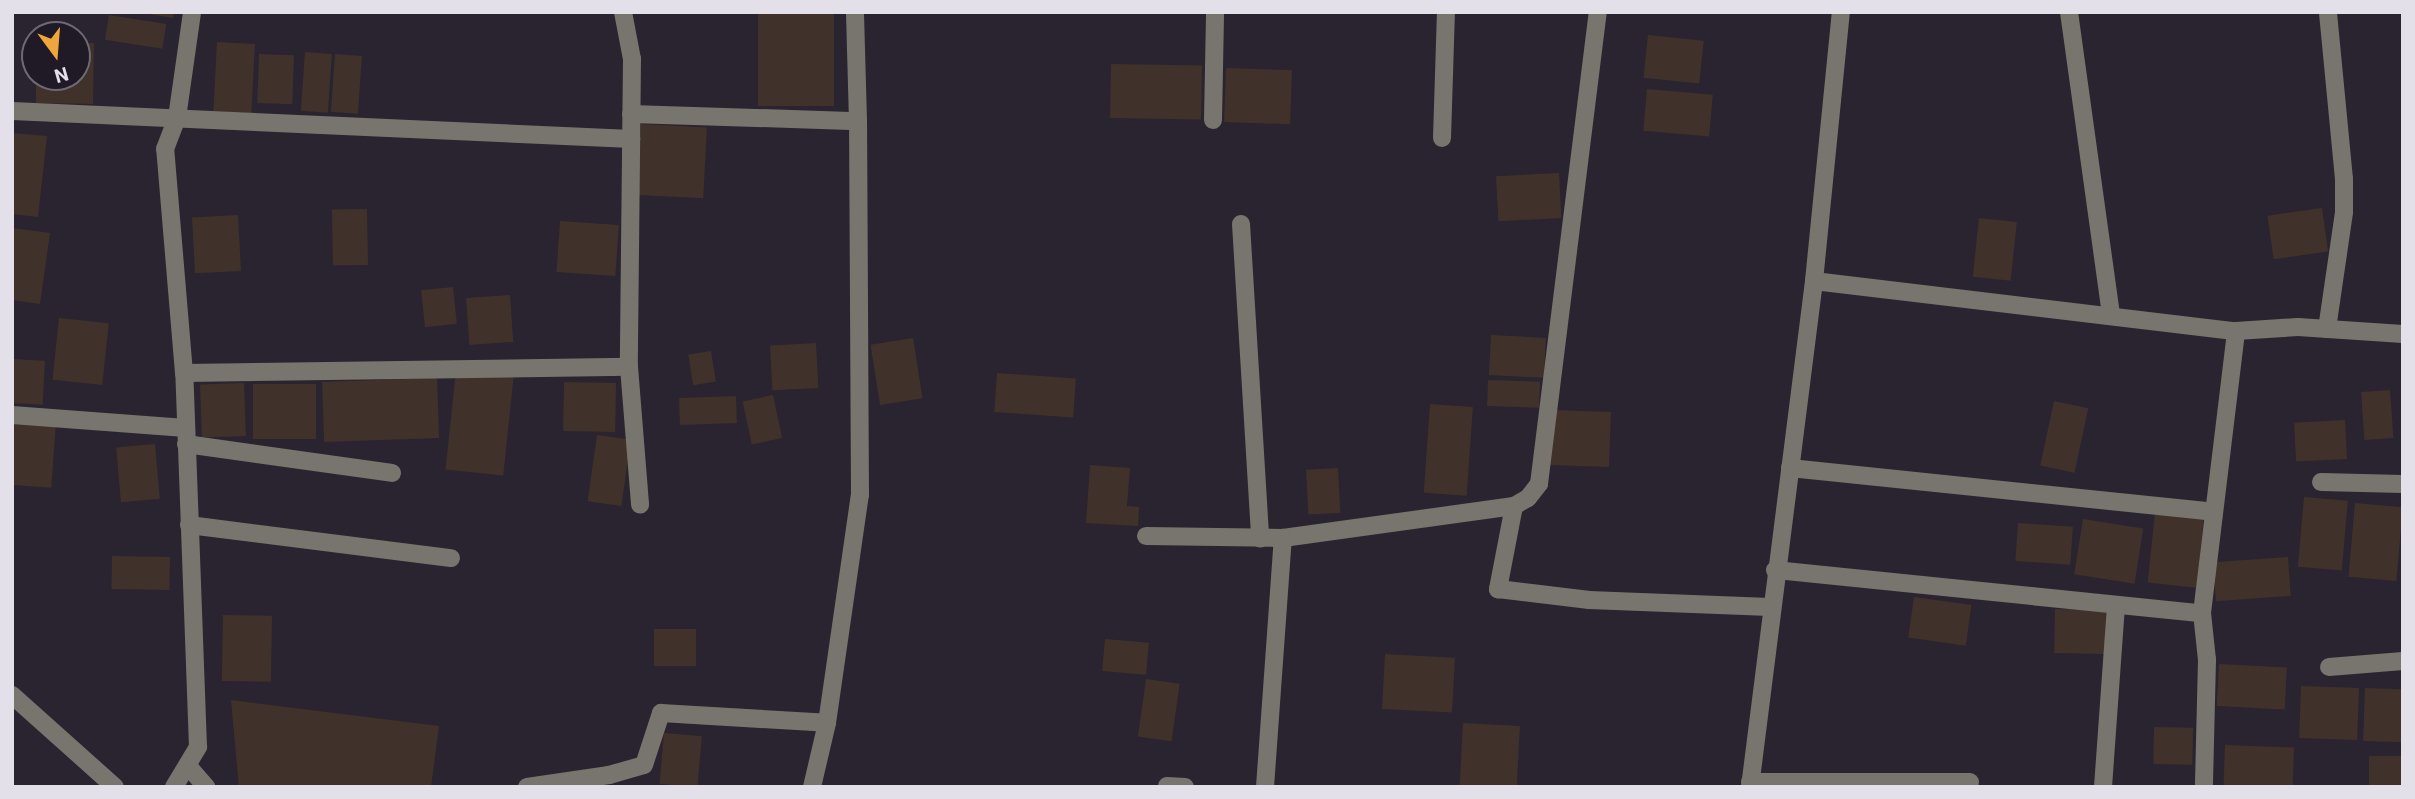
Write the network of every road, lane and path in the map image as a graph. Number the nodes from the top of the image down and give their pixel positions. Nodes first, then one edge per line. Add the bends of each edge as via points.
1 (192, 12) edge
2 (623, 12) edge
3 (855, 12) edge
4 (1215, 12) edge
5 (1446, 12) edge
6 (1598, 12) edge
7 (1841, 12) edge
8 (2069, 12) edge
9 (2328, 12) edge
10 (12, 111) edge
11 (632, 114) junction
12 (177, 118) junction
13 (1213, 120) dead end
14 (858, 121) junction
15 (1442, 138) dead end
16 (631, 139) junction
17 (1241, 224) dead end
18 (1814, 281) junction
19 (2111, 315) junction
20 (2327, 329) junction
21 (2236, 331) junction
22 (2403, 334) edge
23 (629, 367) junction
24 (184, 373) junction
25 (12, 415) edge
26 (186, 436) junction
27 (1790, 468) junction
28 (392, 473) dead end
29 (2321, 482) dead end
30 (2403, 484) edge
31 (639, 505) dead end
32 (1514, 506) junction
33 (2214, 512) junction
34 (189, 525) junction
35 (1146, 536) dead end
36 (1259, 538) junction
37 (1283, 538) junction
38 (451, 558) dead end
39 (1775, 570) junction
40 (2116, 606) junction
41 (1770, 607) junction
42 (2202, 613) junction
43 (2403, 661) edge
44 (2329, 667) dead end
45 (12, 695) edge
46 (827, 723) junction
47 (180, 777) edge
48 (1970, 782) dead end
49 (1750, 784) edge
50 (115, 787) edge
51 (205, 787) edge
52 (527, 787) edge
53 (812, 787) edge
54 (1265, 787) edge
55 (2103, 787) edge
56 (2204, 787) edge

1 - 12 street
2 - 11 street via 632,59
3 - 14 street
4 - 13 street
5 - 15 street
6 - 32 street via 1539,484
7 - 18 street
8 - 19 street
9 - 20 street via 2344,212
10 - 12 street
11 - 14 street
11 - 16 street
12 - 16 street
12 - 24 street via 165,149
14 - 46 street via 860,495
16 - 23 street
17 - 36 street
18 - 19 street
18 - 27 street
19 - 21 street
20 - 21 street
20 - 22 street
21 - 33 street
23 - 24 street
23 - 31 street
24 - 26 street
25 - 26 street
26 - 28 street
26 - 34 street
27 - 33 street
27 - 39 street
29 - 30 street
32 - 37 street
32 - 41 street via 1498,589 1589,600
33 - 42 street
34 - 38 street
34 - 47 street via 198,747
35 - 36 street
36 - 37 street
37 - 54 street
39 - 40 street
39 - 41 street
40 - 42 street
40 - 55 street
41 - 49 street
42 - 56 street via 2207,660
43 - 44 street
45 - 50 street
46 - 52 street via 661,713 644,765
46 - 53 street
47 - 51 street
48 - 49 street

